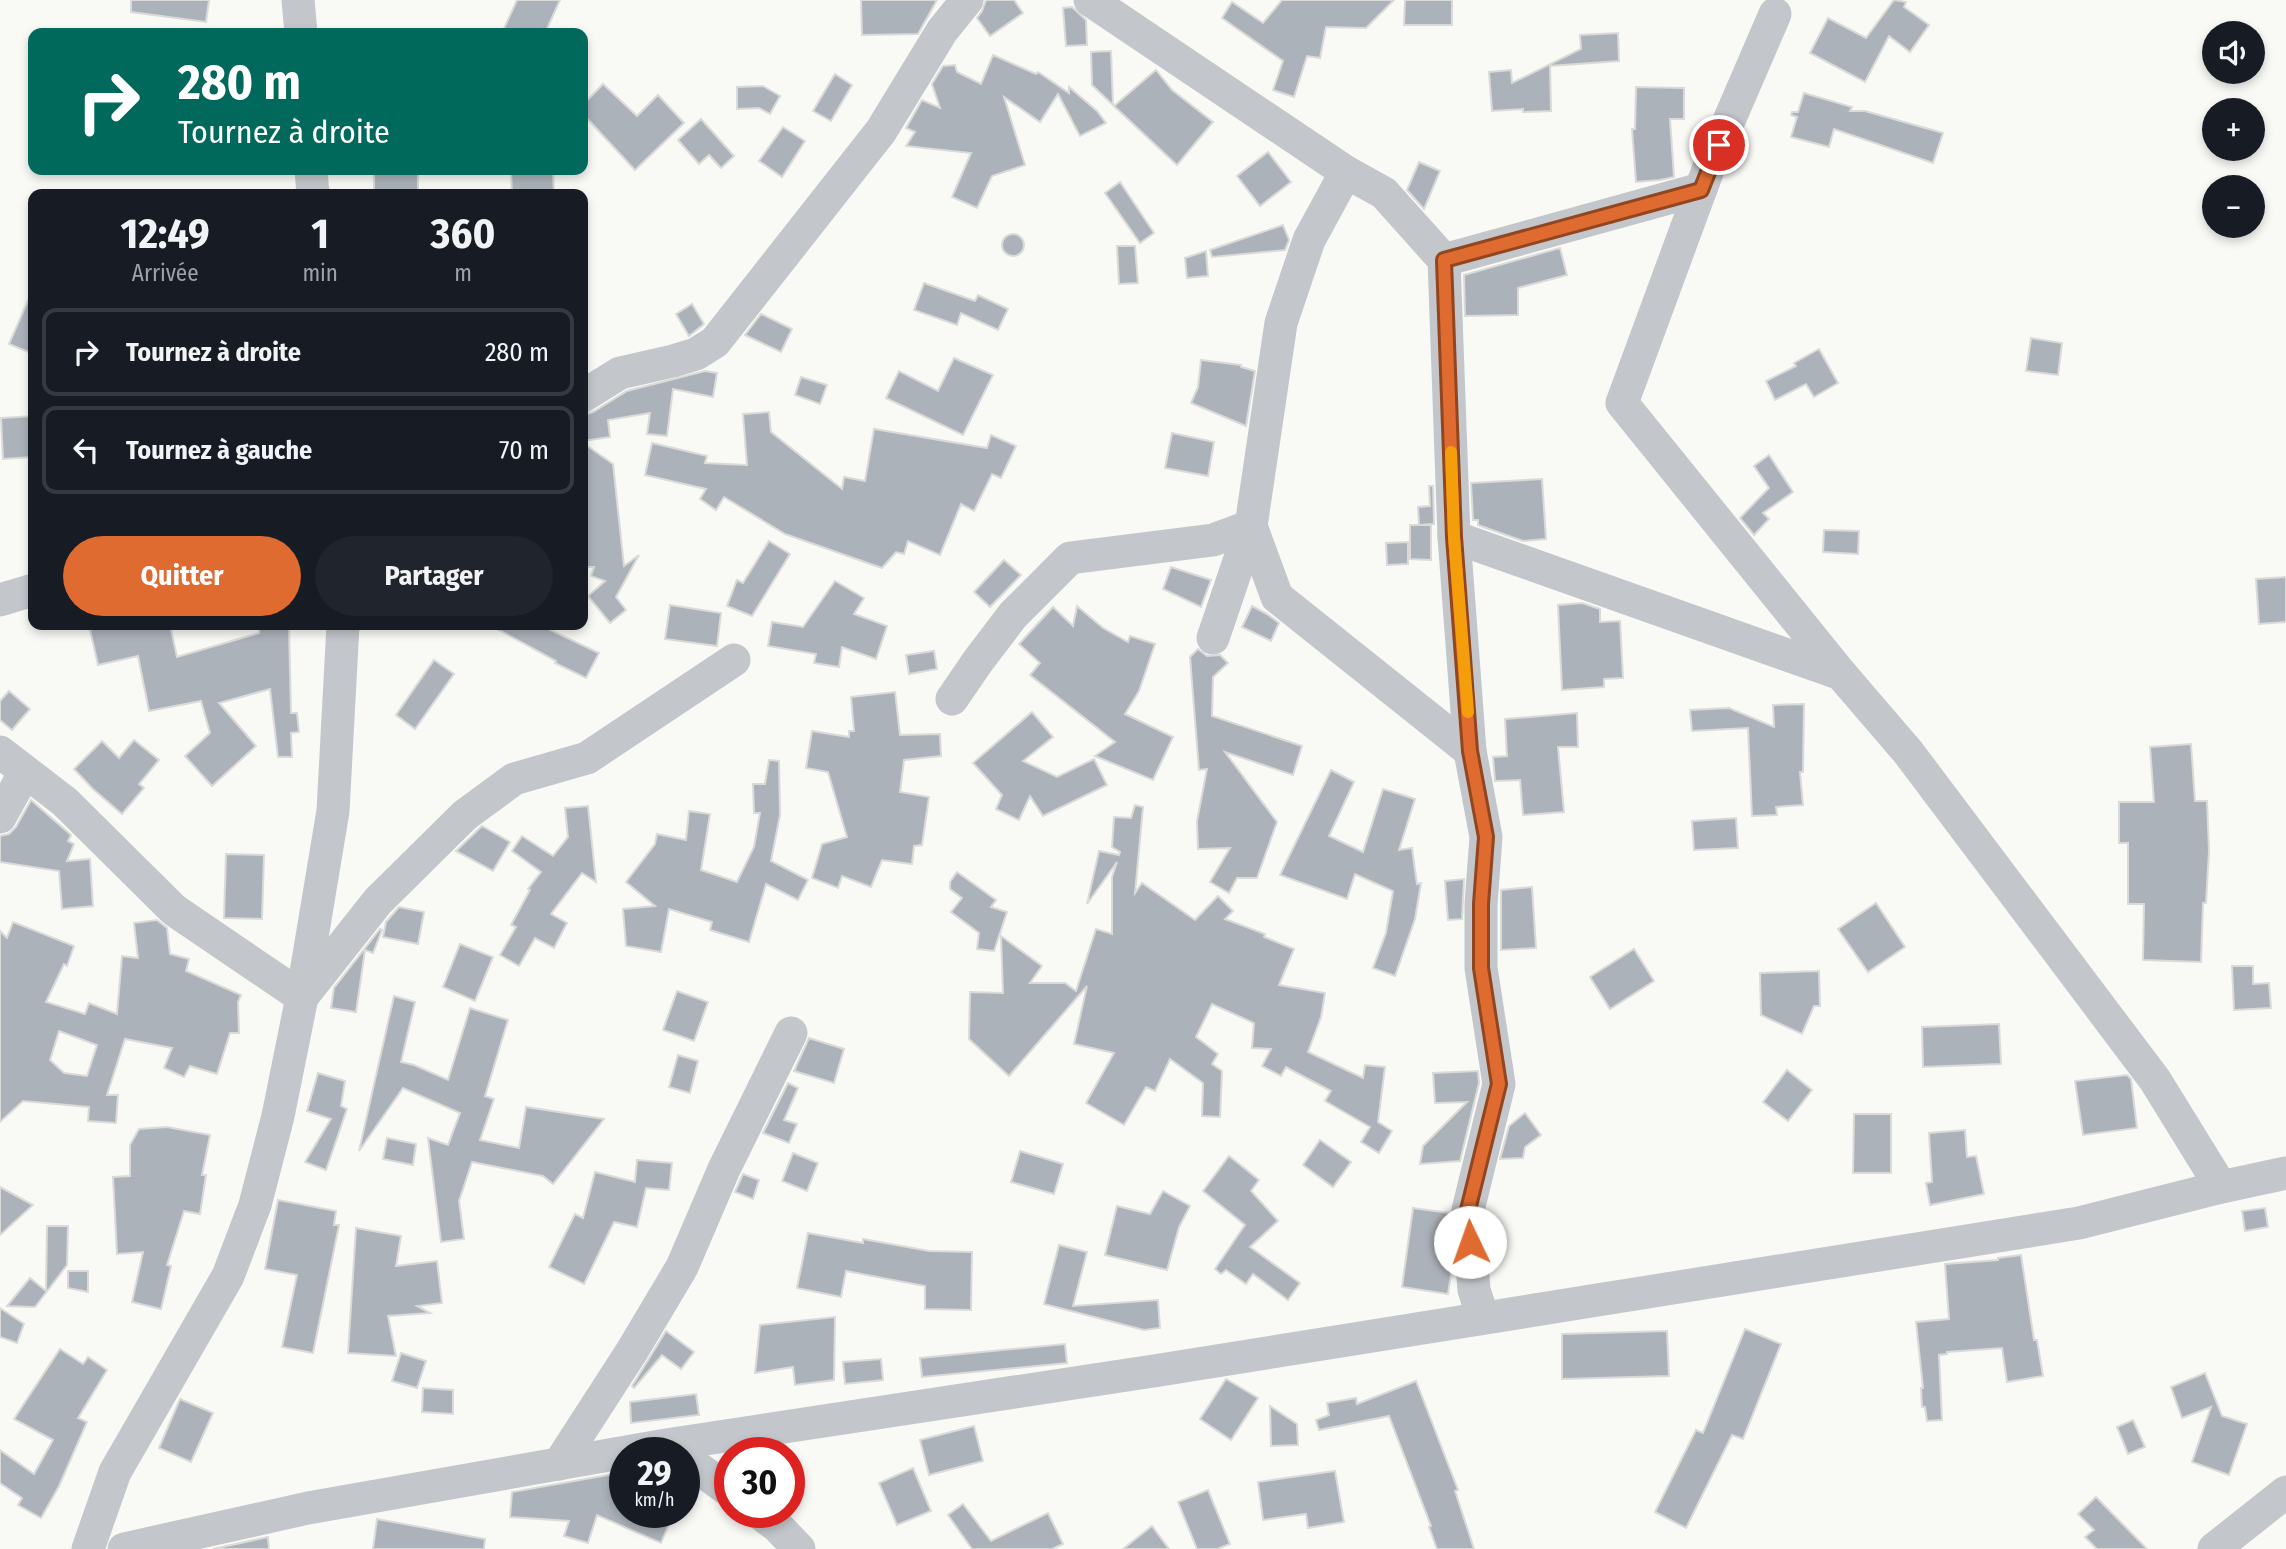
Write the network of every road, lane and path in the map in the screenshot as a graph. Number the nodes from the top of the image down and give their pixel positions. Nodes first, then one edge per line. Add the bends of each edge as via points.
1 (298, 0) edge
2 (967, 0) edge
3 (1090, 0) edge
4 (1775, 14) dead end
5 (301, 28) edge
6 (1346, 172) junction
7 (1701, 190) junction
8 (1444, 260) junction
9 (588, 393) edge
10 (1251, 526) junction
11 (1454, 537) junction
12 (28, 592) edge
13 (0, 600) edge
14 (343, 630) edge
15 (1213, 638) dead end
16 (734, 660) dead end
17 (1841, 674) junction
18 (952, 699) dead end
19 (1470, 751) junction
20 (13, 762) edge
21 (0, 817) edge
22 (302, 997) junction
23 (791, 1033) dead end
24 (2286, 1173) edge
25 (2221, 1187) junction
26 (1483, 1318) junction
27 (700, 1448) edge
28 (609, 1459) edge
29 (559, 1464) junction
30 (2286, 1492) edge
31 (779, 1528) edge
32 (88, 1549) edge
33 (124, 1549) edge
34 (799, 1549) edge
35 (2214, 1549) edge

1 - 5 street
2 - 9 street via 942,31 881,131 715,342 696,354 620,373
3 - 6 street
4 - 7 street
6 - 8 street via 1384,193
6 - 10 street via 1309,240 1281,323
7 - 8 street
7 - 17 street via 1622,403
8 - 11 street
10 - 15 street
10 - 18 street via 1213,540 1070,558 1013,615
10 - 19 street via 1277,597
11 - 17 street
11 - 19 street
12 - 13 street
14 - 22 street via 333,811
16 - 22 street via 587,758 514,779 465,815 378,901
17 - 25 street via 1916,763 2155,1080
19 - 26 street via 1486,837 1481,968 1499,1084 1468,1210 1474,1290
20 - 21 street
20 - 22 street via 65,802 174,910
22 - 32 street via 255,1205 228,1276 115,1472
23 - 29 street via 682,1267
24 - 25 street
25 - 26 street via 2079,1223
26 - 27 street
28 - 29 street
29 - 33 street via 308,1508
30 - 35 street
31 - 34 street

